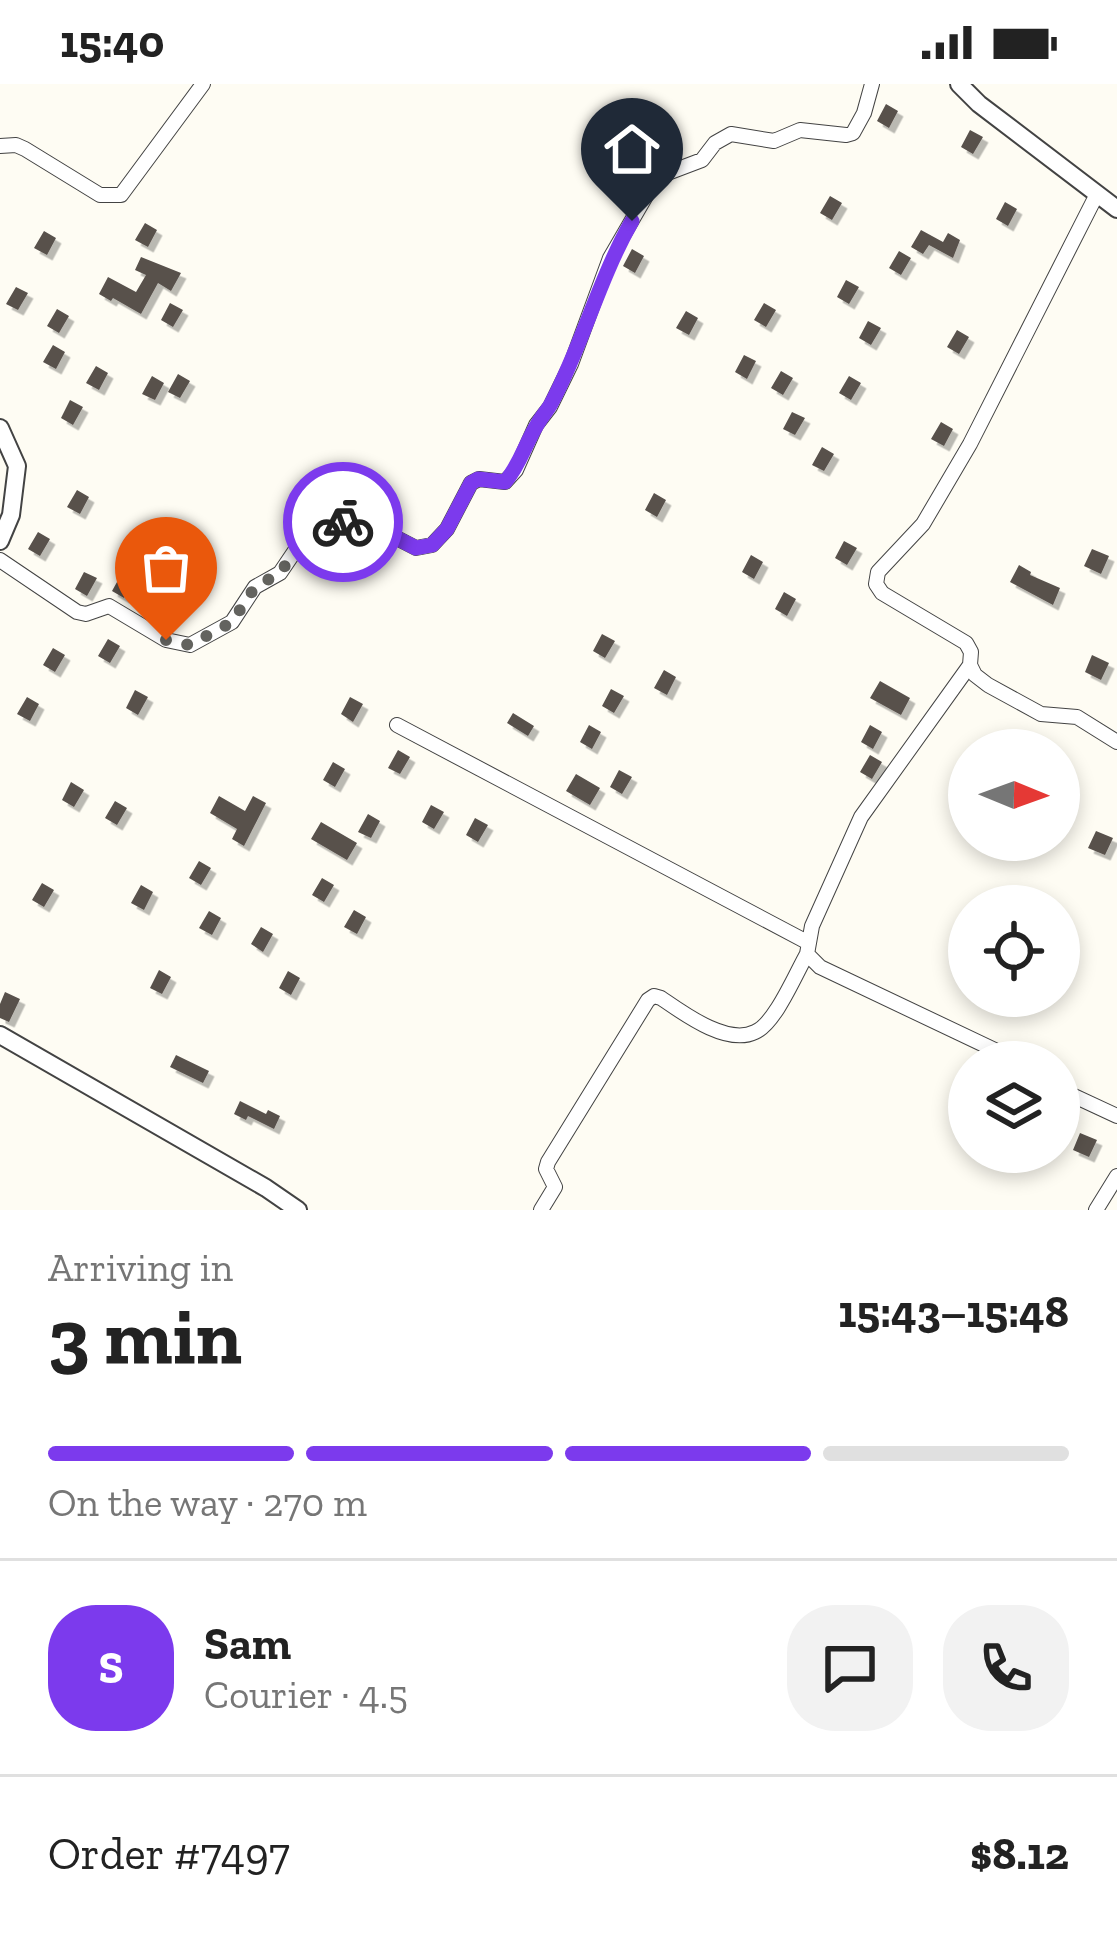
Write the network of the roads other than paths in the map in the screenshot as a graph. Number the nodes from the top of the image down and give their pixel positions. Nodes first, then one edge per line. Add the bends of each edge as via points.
1 (202, 84) edge
2 (872, 84) edge
3 (959, 84) edge
4 (0, 146) edge
5 (1097, 194) junction
6 (1117, 209) edge
7 (0, 428) edge
8 (0, 542) edge
9 (0, 560) edge
10 (970, 664) junction
11 (397, 725) dead end
12 (1117, 742) edge
13 (807, 948) junction
14 (0, 1035) edge
15 (979, 1041) edge
16 (1080, 1098) edge
17 (1117, 1115) edge
18 (1117, 1176) edge
19 (298, 1210) edge
20 (541, 1210) edge
21 (1096, 1210) edge

1 - 4 street via 121,195 100,195 25,149
2 - 9 street via 853,133 800,130 774,141 731,134 702,160 653,184 610,258 571,364 516,470 505,482 471,483 432,545 416,548 348,521 321,524 280,573 255,587 232,622 190,645 109,607 77,612
3 - 5 street
5 - 6 street
5 - 10 street via 970,444 923,524 878,572 882,593 966,643
7 - 8 street via 17,466
10 - 12 street via 988,685 1041,714 1076,717
10 - 13 street via 861,817
11 - 13 street
13 - 15 street via 820,967
13 - 20 street via 758,1032 706,1028 661,998 648,1000 548,1162 555,1186
14 - 19 street
16 - 17 street
18 - 21 street

